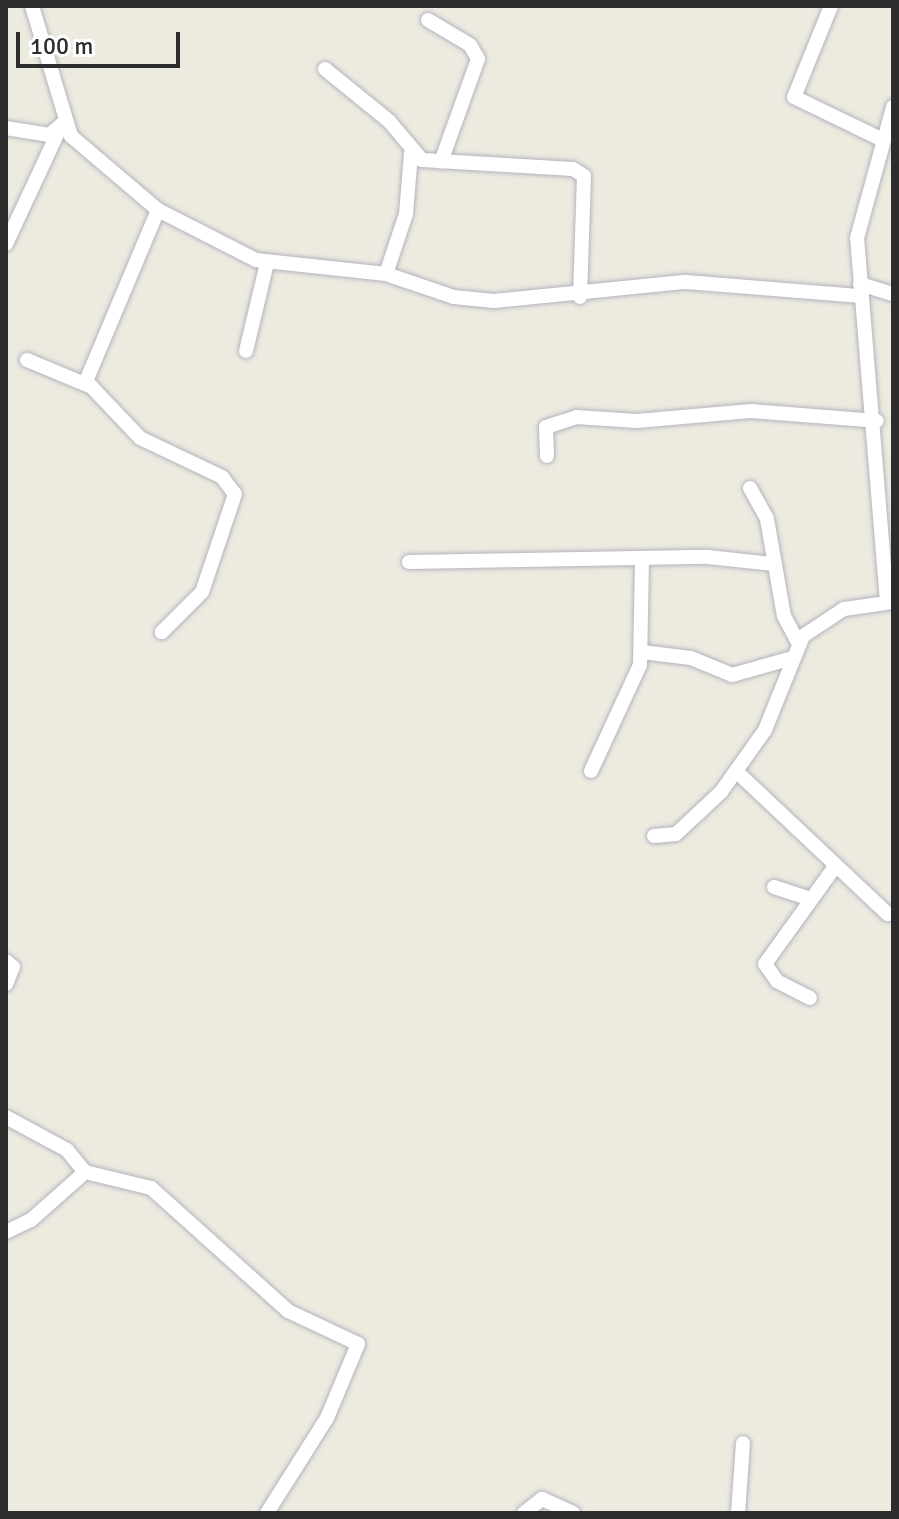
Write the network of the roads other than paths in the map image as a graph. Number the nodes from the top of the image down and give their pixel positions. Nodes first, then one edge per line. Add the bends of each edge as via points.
1 (32, 6) edge
2 (831, 6) edge
3 (428, 20) dead end
4 (325, 69) dead end
5 (893, 107) edge
6 (62, 124) junction
7 (6, 128) edge
8 (885, 151) edge
9 (415, 162) junction
10 (441, 162) junction
11 (158, 210) junction
12 (6, 244) edge
13 (267, 263) junction
14 (386, 274) junction
15 (860, 290) junction
16 (893, 294) edge
17 (580, 297) junction
18 (246, 351) dead end
19 (27, 360) dead end
20 (96, 388) junction
21 (877, 421) junction
22 (547, 456) dead end
23 (750, 488) dead end
24 (642, 558) junction
25 (409, 562) dead end
26 (772, 564) junction
27 (890, 602) edge
28 (162, 632) dead end
29 (798, 642) junction
30 (642, 652) junction
31 (789, 659) junction
32 (591, 771) dead end
33 (736, 771) junction
34 (654, 836) dead end
35 (834, 868) junction
36 (774, 887) dead end
37 (808, 898) junction
38 (888, 914) dead end
39 (6, 961) edge
40 (6, 984) edge
41 (810, 998) dead end
42 (6, 1117) edge
43 (85, 1172) junction
44 (6, 1232) edge
45 (743, 1443) dead end
46 (267, 1513) edge
47 (524, 1513) edge
48 (573, 1513) edge
49 (738, 1513) edge

1 - 6 street
2 - 8 street via 794,97
3 - 10 street via 470,45 478,59
4 - 9 street via 389,121
5 - 8 street
6 - 7 street via 49,135
6 - 11 street
6 - 12 street
8 - 15 street via 857,238
9 - 10 street
9 - 14 street
10 - 17 street via 573,169 584,176
11 - 13 street
11 - 20 street via 86,381
13 - 14 street
13 - 18 street
14 - 17 street via 454,297
15 - 16 street
15 - 17 street via 686,282
15 - 21 street
19 - 20 street
20 - 28 street via 140,438 222,477 235,494 202,592
21 - 22 street via 751,411 637,421 576,417 546,427
21 - 27 street
23 - 26 street via 767,519
24 - 25 street
24 - 26 street
24 - 30 street
26 - 29 street
27 - 29 street via 844,609
29 - 31 street
30 - 31 street via 691,658 732,675
30 - 32 street via 636,685
31 - 33 street via 765,730
33 - 34 street via 689,825
33 - 35 street
35 - 37 street
35 - 38 street
36 - 37 street
37 - 41 street via 765,964 777,981
39 - 40 street via 13,967
42 - 43 street via 67,1150
43 - 44 street via 31,1220
43 - 46 street via 161,1192 194,1231 235,1257 288,1311 358,1344 327,1418
45 - 49 street
47 - 48 street via 542,1499

